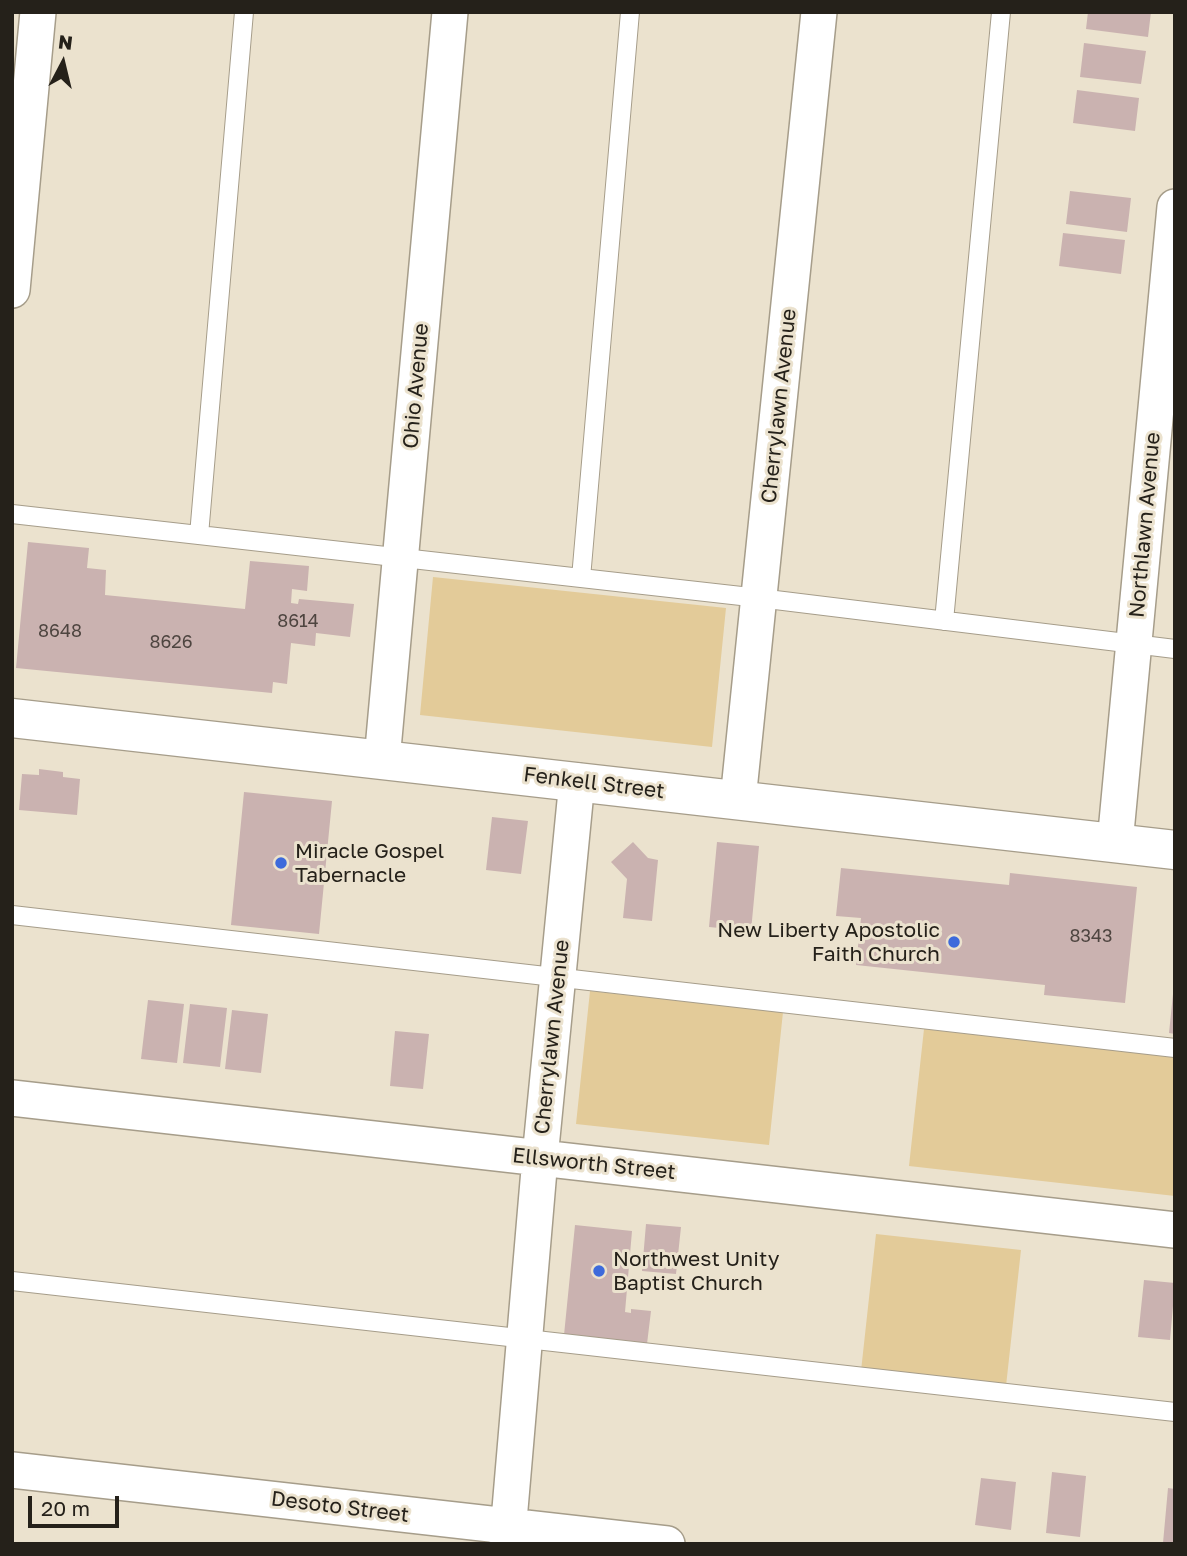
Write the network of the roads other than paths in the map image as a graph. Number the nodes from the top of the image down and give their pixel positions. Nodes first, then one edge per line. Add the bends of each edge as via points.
1 (37, 12) edge
2 (244, 12) edge
3 (450, 12) edge
4 (630, 12) edge
5 (819, 12) edge
6 (1002, 12) edge
7 (1175, 207) edge
8 (12, 290) edge
9 (12, 514) edge
10 (199, 536) junction
11 (401, 559) junction
12 (581, 578) junction
13 (759, 598) junction
14 (944, 621) junction
15 (1134, 644) junction
16 (1175, 649) edge
17 (12, 718) edge
18 (382, 760) junction
19 (577, 781) junction
20 (738, 800) junction
21 (1115, 843) junction
22 (1175, 850) edge
23 (12, 915) edge
24 (558, 978) junction
25 (1175, 1048) edge
26 (12, 1098) edge
27 (540, 1158) junction
28 (1175, 1230) edge
29 (12, 1281) edge
30 (525, 1338) junction
31 (1175, 1412) edge
32 (12, 1470) edge
33 (508, 1535) edge
34 (667, 1544) edge

1 - 8 street
2 - 10 lane
3 - 11 street, Ohio Avenue
4 - 12 lane
5 - 13 street, Cherrylawn Avenue
6 - 14 lane
7 - 15 street, Northlawn Avenue
9 - 10 lane
10 - 11 lane
11 - 12 lane
11 - 18 street, Ohio Avenue
12 - 13 lane
13 - 14 lane
13 - 20 street, Cherrylawn Avenue
14 - 15 lane
15 - 16 lane
15 - 21 street, Northlawn Avenue
17 - 18 street, Fenkell Street
18 - 19 street, Fenkell Street
19 - 20 street, Fenkell Street
19 - 24 street, Cherrylawn Avenue
20 - 21 street, Fenkell Street
21 - 22 street, Fenkell Street
23 - 24 lane
24 - 25 lane
24 - 27 street, Cherrylawn Avenue
26 - 27 street, Ellsworth Street
27 - 28 street, Ellsworth Street
27 - 30 street, Cherrylawn Avenue
29 - 30 lane
30 - 31 lane
30 - 33 street, Cherrylawn Avenue
32 - 33 street, Desoto Street
33 - 34 street, Desoto Street

